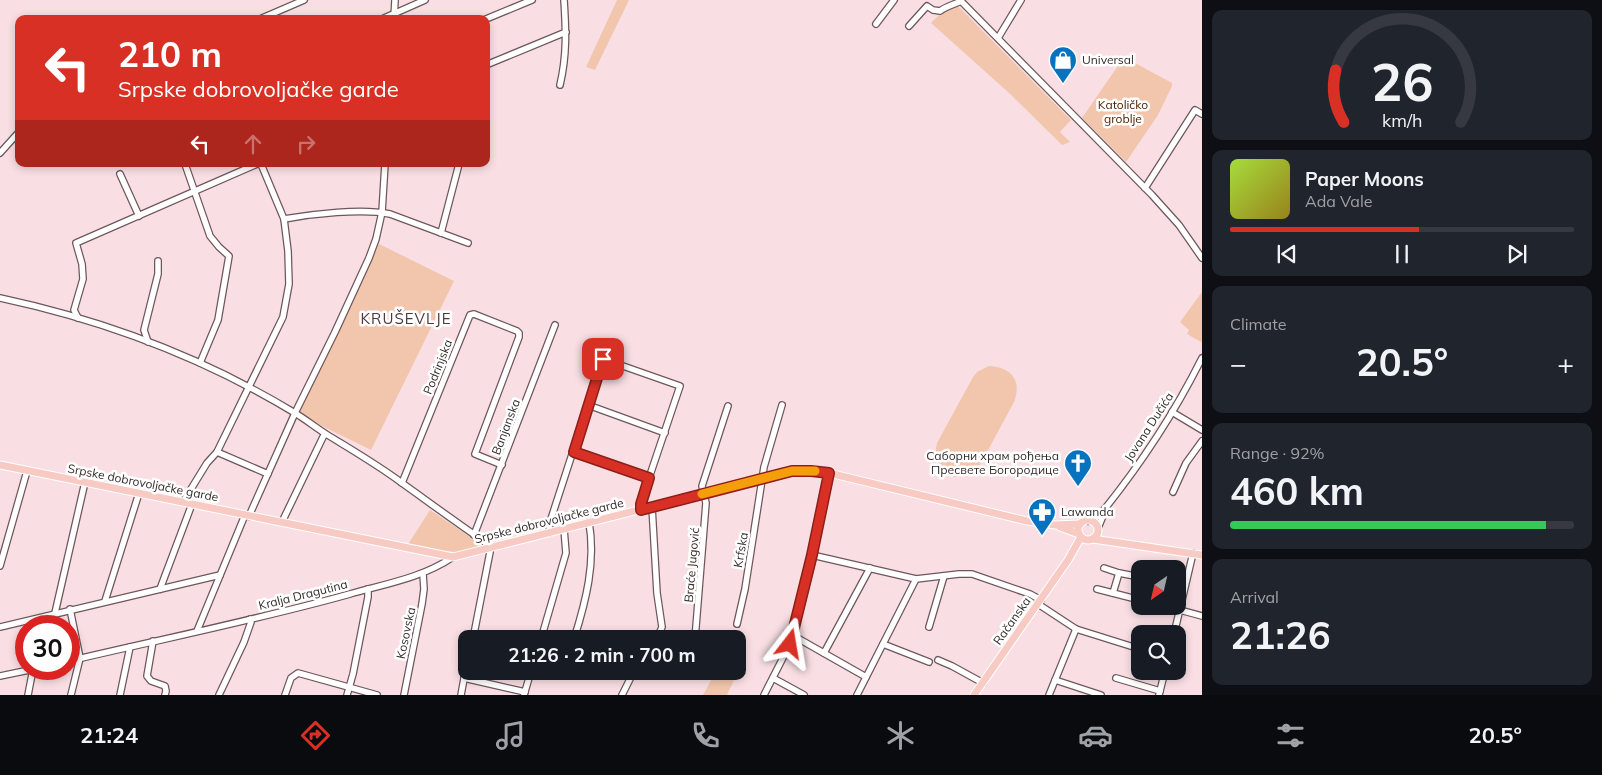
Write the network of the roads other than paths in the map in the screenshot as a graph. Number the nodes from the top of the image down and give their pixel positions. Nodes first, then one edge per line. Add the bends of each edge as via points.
1 (304, 0) edge
2 (395, 0) edge
3 (425, 0) edge
4 (532, 0) edge
5 (564, 0) edge
6 (894, 0) edge
7 (1021, 0) edge
8 (960, 1) edge
9 (269, 15) edge
10 (394, 15) edge
11 (396, 15) edge
12 (490, 18) edge
13 (876, 24) dead end
14 (909, 26) dead end
15 (566, 32) junction
16 (998, 38) junction
17 (490, 63) edge
18 (560, 85) dead end
19 (1202, 114) edge
20 (15, 136) edge
21 (0, 153) edge
22 (186, 167) edge
23 (250, 167) edge
24 (262, 167) edge
25 (385, 167) edge
26 (458, 167) edge
27 (120, 174) dead end
28 (1146, 188) junction
29 (194, 191) junction
30 (382, 212) junction
31 (139, 216) junction
32 (284, 219) junction
33 (442, 233) junction
34 (468, 243) dead end
35 (1202, 258) edge
36 (158, 261) dead end
37 (0, 298) edge
38 (74, 310) junction
39 (68, 315) junction
40 (78, 318) junction
41 (556, 325) dead end
42 (144, 330) junction
43 (133, 336) junction
44 (148, 342) junction
45 (1202, 358) edge
46 (200, 363) junction
47 (249, 388) junction
48 (588, 405) junction
49 (782, 405) dead end
50 (728, 406) dead end
51 (1172, 412) junction
52 (295, 413) junction
53 (1202, 430) edge
54 (665, 433) junction
55 (325, 434) junction
56 (1202, 441) edge
57 (217, 452) junction
58 (574, 452) junction
59 (0, 464) edge
60 (502, 465) junction
61 (27, 471) junction
62 (829, 473) junction
63 (268, 474) junction
64 (649, 478) junction
65 (763, 479) junction
66 (85, 482) junction
67 (402, 482) junction
68 (139, 492) junction
69 (1173, 492) dead end
70 (703, 494) junction
71 (183, 502) junction
72 (192, 504) junction
73 (1108, 504) junction
74 (652, 507) junction
75 (641, 510) junction
76 (247, 515) junction
77 (1088, 521) junction
78 (282, 522) junction
79 (589, 522) junction
80 (1080, 524) junction
81 (1055, 525) junction
82 (564, 529) junction
83 (1098, 530) junction
84 (549, 533) junction
85 (474, 534) junction
86 (1085, 538) junction
87 (1118, 542) junction
88 (489, 548) junction
89 (1193, 553) junction
90 (812, 555) junction
91 (1202, 555) edge
92 (453, 557) junction
93 (0, 566) edge
94 (870, 568) junction
95 (1104, 568) dead end
96 (1119, 573) junction
97 (423, 574) junction
98 (220, 575) junction
99 (944, 576) junction
100 (1131, 576) edge
101 (916, 579) junction
102 (1186, 582) edge
103 (160, 589) junction
104 (368, 589) junction
105 (1097, 589) dead end
106 (1113, 592) junction
107 (1131, 597) edge
108 (105, 601) junction
109 (1039, 602) junction
110 (70, 609) junction
111 (1186, 612) edge
112 (55, 613) junction
113 (71, 615) edge
114 (1202, 616) edge
115 (250, 619) junction
116 (736, 624) dead end
117 (0, 627) edge
118 (929, 627) dead end
119 (475, 630) edge
120 (544, 630) edge
121 (577, 630) edge
122 (661, 630) edge
123 (696, 630) edge
124 (1076, 630) junction
125 (197, 631) junction
126 (792, 635) junction
127 (153, 641) junction
128 (883, 644) junction
129 (1131, 646) edge
130 (130, 647) junction
131 (824, 653) junction
132 (80, 658) edge
133 (938, 660) dead end
134 (929, 662) dead end
135 (15, 673) edge
136 (0, 676) edge
137 (866, 677) junction
138 (773, 678) junction
139 (1116, 678) dead end
140 (31, 680) edge
141 (75, 680) edge
142 (464, 680) edge
143 (472, 680) edge
144 (528, 680) edge
145 (630, 680) edge
146 (1055, 680) junction
147 (1163, 680) edge
148 (983, 683) junction
149 (349, 688) junction
150 (1160, 693) edge
151 (524, 694) edge
152 (1098, 694) edge
153 (28, 695) edge
154 (71, 695) edge
155 (120, 695) edge
156 (165, 695) edge
157 (219, 695) edge
158 (284, 695) edge
159 (347, 695) edge
160 (377, 695) edge
161 (404, 695) edge
162 (461, 695) edge
163 (622, 695) edge
164 (764, 695) edge
165 (804, 695) edge
166 (857, 695) edge
167 (974, 695) edge
168 (1049, 695) edge

1 - 9 street
2 - 10 street
3 - 11 street
4 - 12 street
5 - 15 street
6 - 13 street
7 - 16 street
8 - 14 street via 938,11 927,6
8 - 16 street
15 - 17 street
15 - 18 street
16 - 28 street
19 - 28 street via 1195,110
20 - 21 street
22 - 29 street
23 - 29 street
24 - 32 street
25 - 30 street
26 - 33 street
27 - 31 street
28 - 35 street via 1179,225
29 - 31 street
29 - 46 street via 210,236 229,256 218,320
30 - 32 street
30 - 33 street
30 - 52 street via 369,258
31 - 38 street via 76,244 83,279
32 - 47 street via 289,284 283,317
33 - 34 street
36 - 42 street
37 - 39 street
38 - 39 street
38 - 40 street
39 - 40 street
40 - 43 street
41 - 60 street, Banjanska
42 - 43 street
42 - 44 street
43 - 44 street
44 - 46 street
45 - 51 street, Jovana Dučića
46 - 47 street
47 - 52 street
47 - 57 street
48 - 54 street
48 - 54 street via 603,359 680,386
48 - 58 street
49 - 65 street, Krfska
50 - 70 street, Braće Jugović via 702,486
51 - 53 street
51 - 73 street, Jovana Dučića
52 - 55 street
52 - 63 street
54 - 64 street
55 - 67 street
55 - 78 street
56 - 69 street via 1186,463
57 - 63 street
57 - 71 street
58 - 64 street
58 - 84 street
59 - 61 main road, Srpske dobrovoljačke garde
60 - 67 street, Podrinjska via 475,454 520,337 517,331 474,314 470,315
60 - 85 street, Banjanska
61 - 66 main road, Srpske dobrovoljačke garde
61 - 93 street
62 - 65 main road, Srpske dobrovoljačke garde via 792,471
62 - 81 main road, Srpske dobrovoljačke garde
62 - 90 street
63 - 76 street
64 - 75 street
65 - 70 main road, Srpske dobrovoljačke garde
65 - 116 street, Krfska
66 - 68 main road, Srpske dobrovoljačke garde
66 - 112 street
67 - 85 street
68 - 71 main road, Srpske dobrovoljačke garde
68 - 108 street
70 - 74 main road, Srpske dobrovoljačke garde
70 - 123 street, Braće Jugović via 705,523
71 - 72 main road, Srpske dobrovoljačke garde
72 - 76 main road, Srpske dobrovoljačke garde
72 - 103 street
73 - 77 street via 1099,516
73 - 83 street
74 - 75 main road, Srpske dobrovoljačke garde
74 - 122 street
75 - 79 main road, Srpske dobrovoljačke garde
76 - 78 main road, Srpske dobrovoljačke garde
76 - 98 street
77 - 80 main road
77 - 83 main road via 1096,524
78 - 92 main road, Srpske dobrovoljačke garde
79 - 82 main road, Srpske dobrovoljačke garde
79 - 121 street via 590,574
80 - 81 main road
80 - 86 main road via 1078,529
81 - 86 main road
82 - 84 main road, Srpske dobrovoljačke garde
82 - 120 street via 564,560
83 - 86 main road via 1097,536
83 - 87 main road
84 - 88 main road, Srpske dobrovoljačke garde
85 - 88 street
86 - 87 main road
86 - 109 main road, Račanska
87 - 89 main road
88 - 92 main road, Srpske dobrovoljačke garde
88 - 119 street via 488,569
89 - 91 main road
89 - 102 street
90 - 94 street
90 - 126 street
92 - 97 street, Kralja Dragutina
94 - 101 street
94 - 131 street
95 - 96 street
96 - 100 street
96 - 106 street
97 - 104 street, Kralja Dragutina
97 - 161 street, Kosovska via 422,604
98 - 103 street
98 - 125 street
99 - 101 street
99 - 109 street via 972,574 1030,594
99 - 118 street
101 - 128 street
103 - 108 street
104 - 115 street, Kralja Dragutina
104 - 149 street
105 - 106 street
106 - 107 street
108 - 110 street
109 - 124 street
109 - 148 main road, Račanska
110 - 112 street
110 - 113 street
111 - 114 street
112 - 117 street
115 - 125 street, Kralja Dragutina
115 - 157 street via 244,642
124 - 129 street
124 - 146 street
125 - 127 street, Kralja Dragutina
126 - 131 street
126 - 138 street
127 - 130 street, Kralja Dragutina
127 - 156 street via 147,676 165,686
128 - 134 street
128 - 137 street
130 - 132 street, Kralja Dragutina
130 - 155 street
131 - 137 street
133 - 148 street
135 - 136 street
137 - 166 street
138 - 164 street
138 - 165 street
139 - 150 street
140 - 153 street
141 - 154 street
142 - 162 street
143 - 151 street
144 - 151 street
145 - 163 street
146 - 152 street
146 - 168 street
147 - 150 street
148 - 167 main road, Račanska
149 - 158 street via 298,673 291,678
149 - 159 street
149 - 160 street

